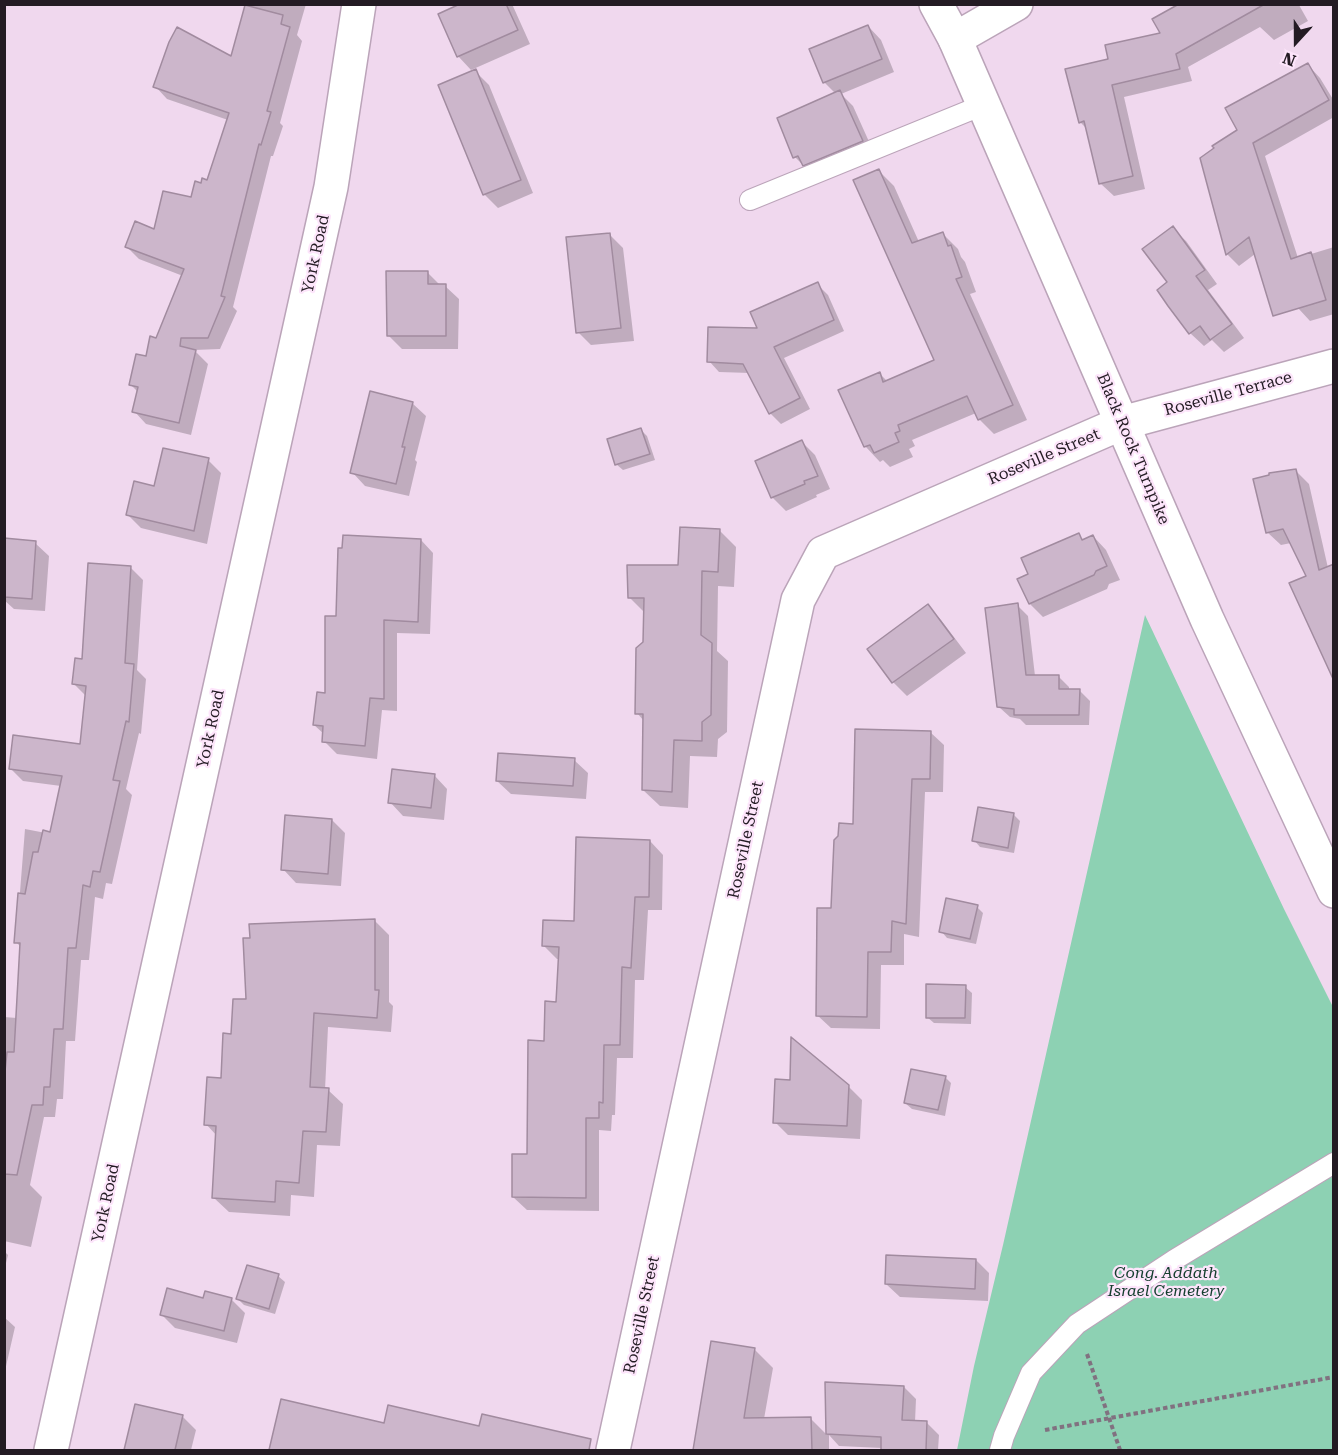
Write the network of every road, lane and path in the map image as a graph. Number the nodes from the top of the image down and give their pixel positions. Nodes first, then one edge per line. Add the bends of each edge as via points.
1 (359, 4) edge
2 (936, 4) edge
3 (1016, 4) edge
4 (955, 39) junction
5 (983, 105) junction
6 (750, 200) dead end
7 (1334, 366) edge
8 (1122, 423) junction
9 (1334, 891) edge
10 (1334, 1163) edge
11 (1077, 1324) junction
12 (1334, 1377) edge
13 (1108, 1418) junction
14 (1045, 1430) dead end
15 (51, 1450) edge
16 (613, 1450) edge
17 (1000, 1450) edge
18 (1120, 1450) edge

1 - 15 street, York Road via 331,187
2 - 4 street, Black Rock Turnpike
3 - 4 street
4 - 5 street, Black Rock Turnpike
5 - 6 lane
5 - 8 street, Black Rock Turnpike
7 - 8 street, Roseville Terrace
8 - 9 street, Black Rock Turnpike via 1207,619
8 - 16 street, Roseville Street via 823,553 798,600
10 - 11 lane
11 - 13 path
11 - 17 lane via 1031,1373
12 - 13 path
13 - 14 path
13 - 18 path

